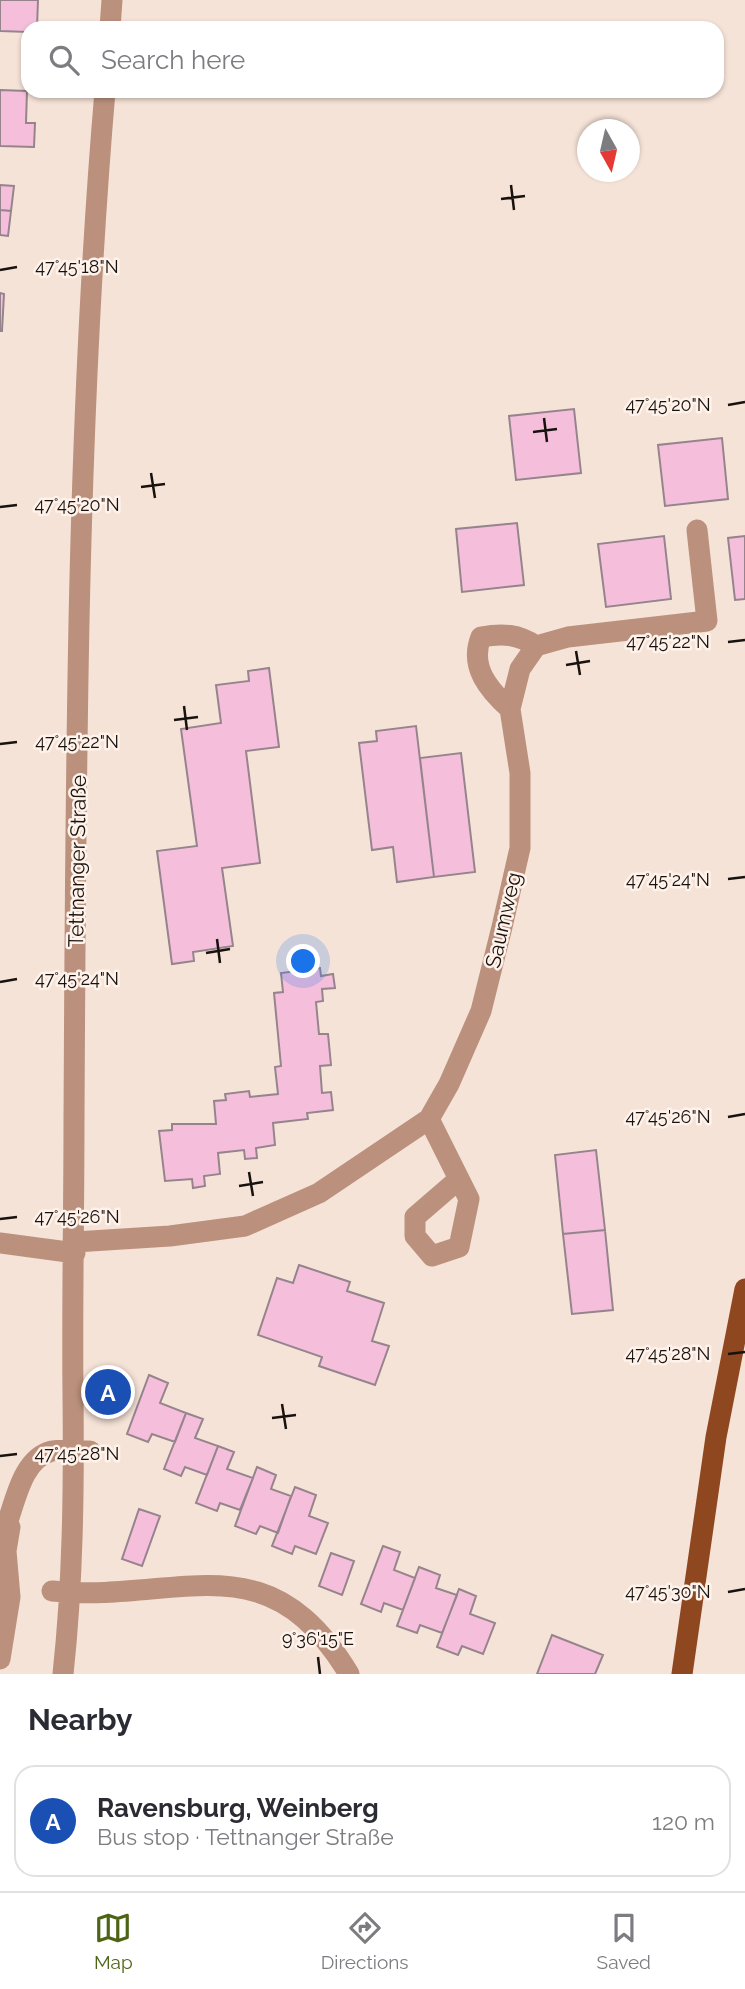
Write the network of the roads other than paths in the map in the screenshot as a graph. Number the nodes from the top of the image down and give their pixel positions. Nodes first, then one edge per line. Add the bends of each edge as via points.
1 (113, 0) edge
2 (111, 21) edge
3 (104, 98) edge
4 (697, 530) dead end
5 (536, 646) junction
6 (510, 709) junction
7 (429, 1119) junction
8 (459, 1179) dead end
9 (0, 1244) edge
10 (75, 1247) junction
11 (745, 1289) edge
12 (82, 1451) junction
13 (11, 1521) junction
14 (0, 1542) edge
15 (61, 1592) junction
16 (0, 1659) edge
17 (63, 1674) edge
18 (349, 1674) edge
19 (682, 1674) edge

1 - 2 street
3 - 10 street, Tettnanger Straße via 83,502
4 - 5 street via 707,621 568,637
5 - 6 street, Saumweg via 520,669
5 - 6 street via 522,636 481,637 475,652 479,669 493,693
6 - 7 street, Saumweg via 520,772 520,848 481,1011
7 - 8 street
7 - 10 street, Saumweg via 319,1194 245,1226
9 - 10 street, Saumweg
10 - 12 street, Tettnanger Straße
11 - 19 main road via 716,1437
12 - 13 street via 42,1454 29,1464
12 - 15 street, Tettnanger Straße
13 - 14 street
13 - 16 street via 6,1551 10,1597
15 - 17 street, Tettnanger Straße
15 - 18 street via 240,1586 276,1598 304,1617 333,1647

